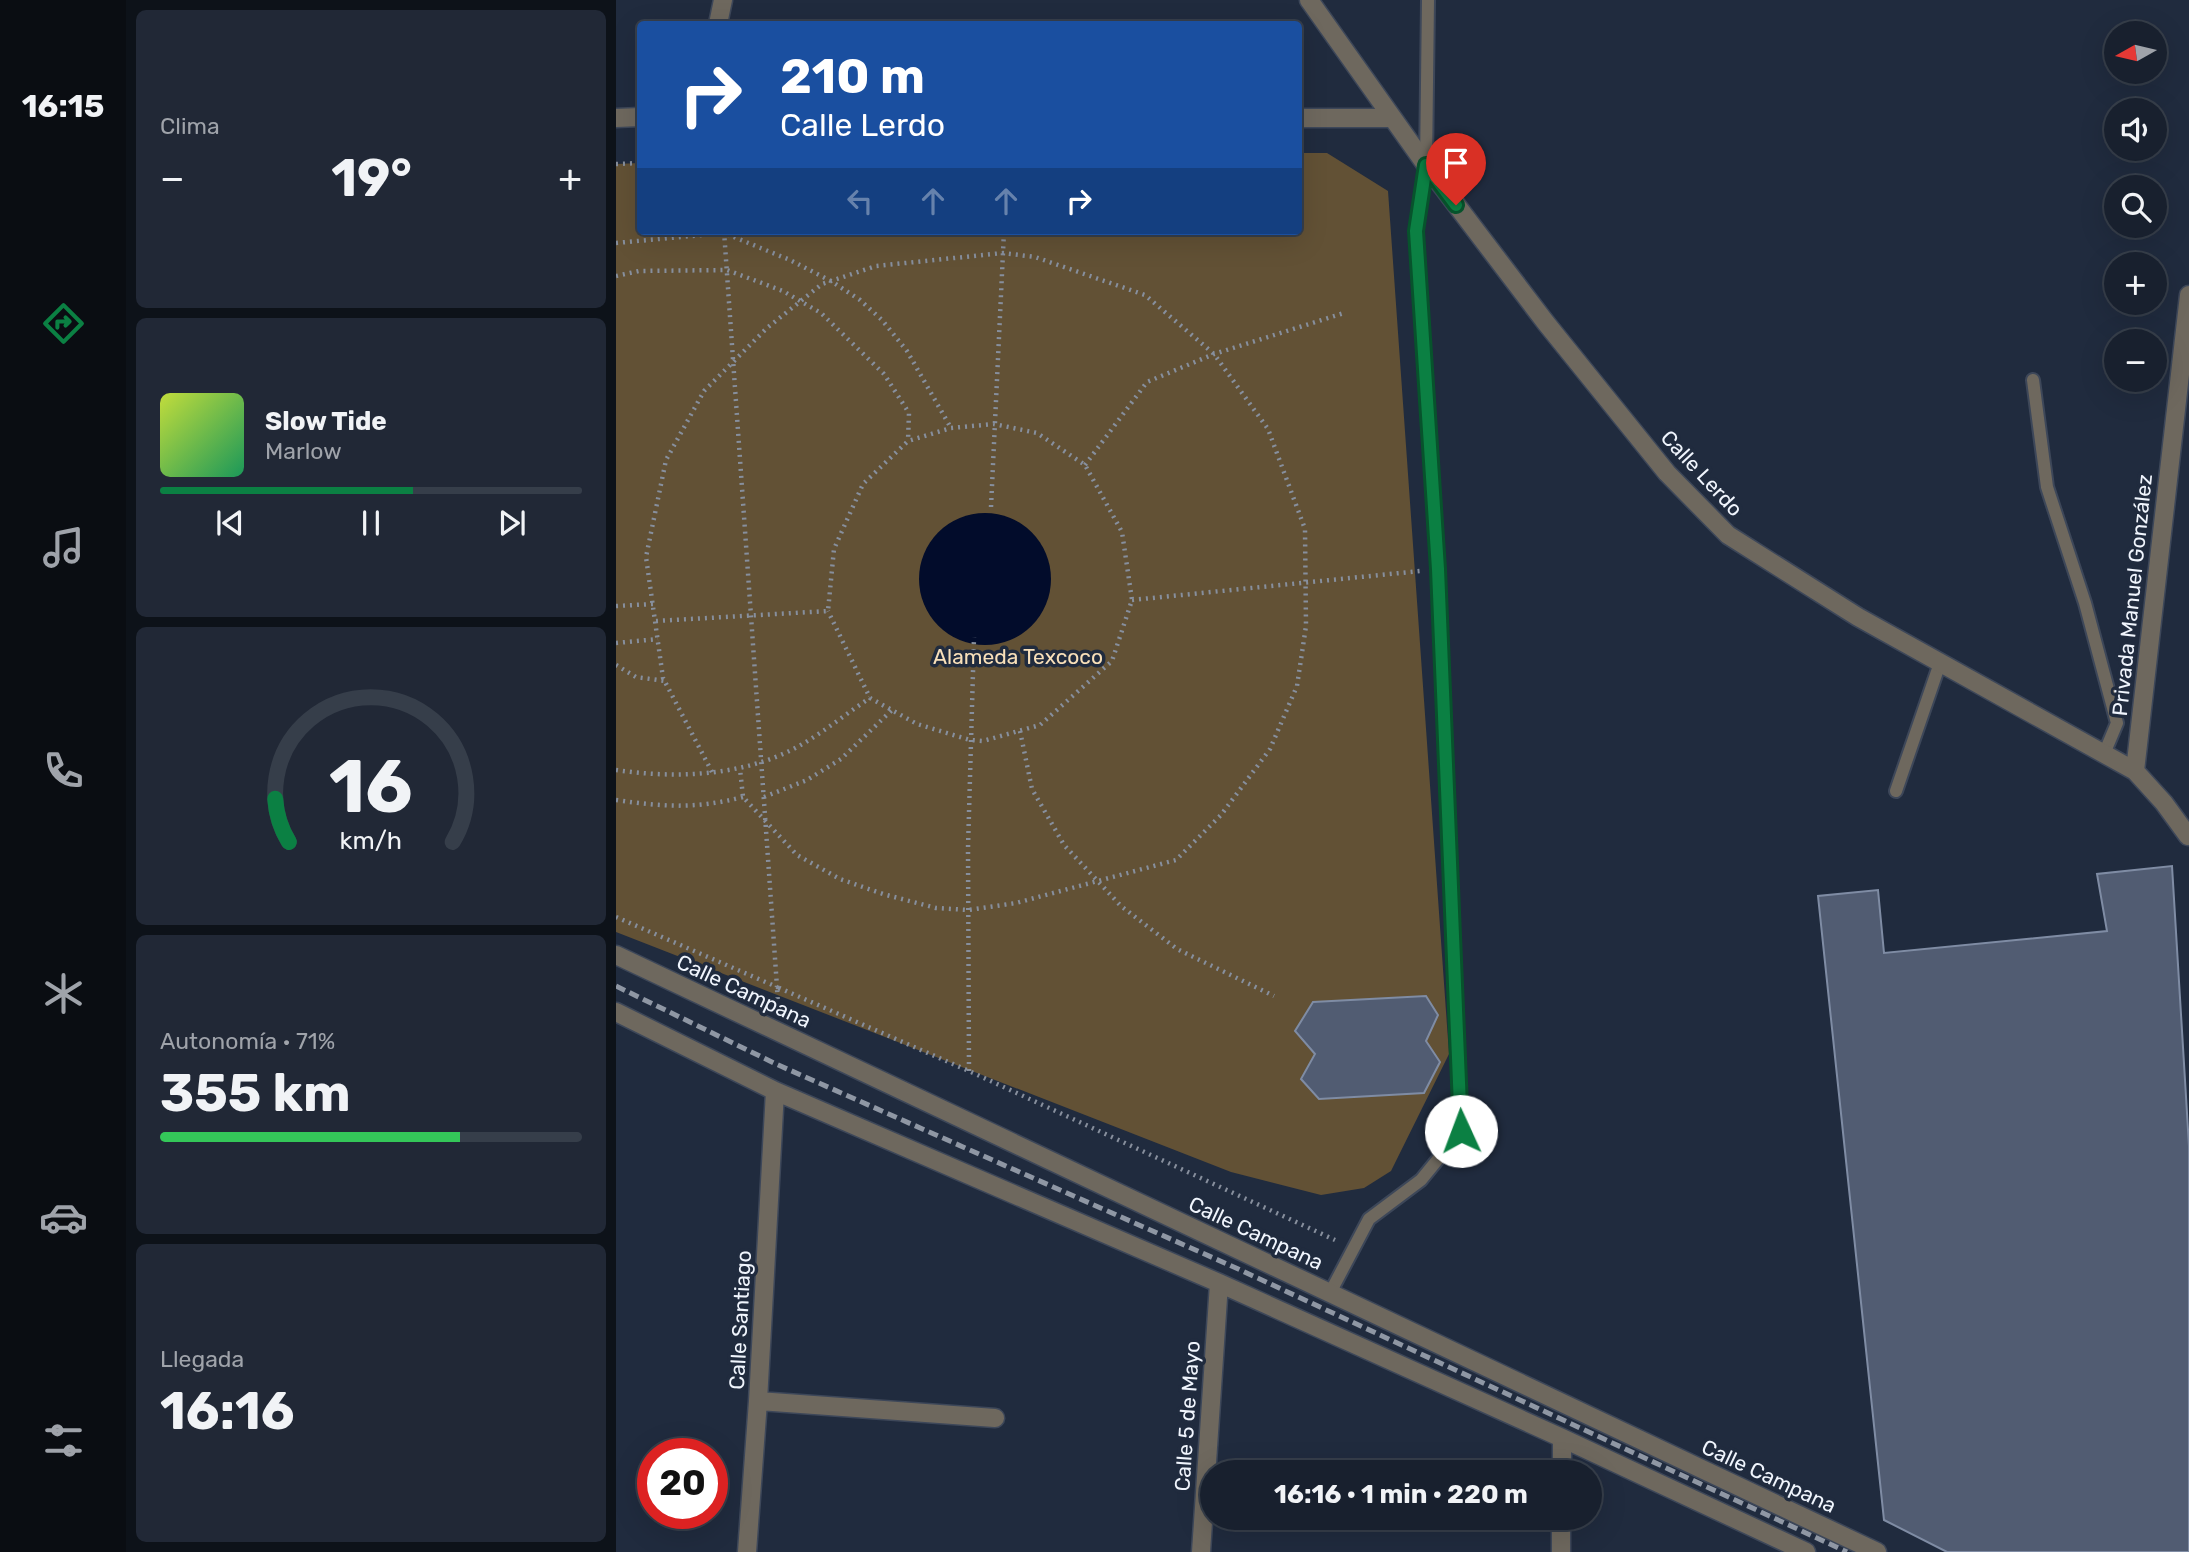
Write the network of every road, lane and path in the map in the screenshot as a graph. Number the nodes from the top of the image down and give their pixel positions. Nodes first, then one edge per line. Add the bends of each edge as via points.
1 (723, 0) edge
2 (1309, 0) edge
3 (1428, 0) edge
4 (719, 21) edge
5 (637, 117) edge
6 (616, 118) edge
7 (1302, 118) edge
8 (1392, 118) junction
9 (616, 163) edge
10 (637, 163) edge
11 (1426, 165) junction
12 (695, 235) edge
13 (724, 235) edge
14 (731, 235) edge
15 (1004, 235) edge
16 (616, 243) edge
17 (1003, 253) junction
18 (727, 270) junction
19 (616, 276) edge
20 (831, 281) junction
21 (2189, 295) edge
22 (800, 302) junction
23 (1343, 313) dead end
24 (1214, 354) junction
25 (732, 362) junction
26 (2032, 380) dead end
27 (994, 424) junction
28 (2181, 424) edge
29 (951, 428) junction
30 (908, 441) junction
31 (1084, 465) junction
32 (991, 507) dead end
33 (1438, 569) junction
34 (1307, 582) junction
35 (1132, 600) junction
36 (653, 604) junction
37 (616, 606) edge
38 (828, 611) junction
39 (750, 615) junction
40 (656, 621) junction
41 (974, 637) dead end
42 (658, 639) junction
43 (616, 643) edge
44 (1940, 663) junction
45 (616, 665) edge
46 (665, 681) junction
47 (870, 698) junction
48 (892, 710) junction
49 (1020, 731) junction
50 (970, 740) junction
51 (2104, 754) junction
52 (761, 761) junction
53 (740, 769) junction
54 (616, 770) edge
55 (2135, 771) junction
56 (712, 772) junction
57 (1896, 792) dead end
58 (743, 797) junction
59 (764, 797) junction
60 (616, 800) edge
61 (766, 823) junction
62 (2189, 841) edge
63 (1098, 881) junction
64 (968, 910) junction
65 (616, 917) edge
66 (616, 955) edge
67 (777, 987) junction
68 (1274, 996) dead end
69 (616, 1012) edge
70 (779, 1032) junction
71 (969, 1071) junction
72 (775, 1091) junction
73 (1353, 1249) junction
74 (1219, 1283) junction
75 (1330, 1293) junction
76 (758, 1401) junction
77 (995, 1418) dead end
78 (1562, 1438) junction
79 (1562, 1460) edge
80 (1562, 1530) edge
81 (747, 1552) edge
82 (1201, 1552) edge
83 (1561, 1552) edge
84 (1806, 1552) edge
85 (1877, 1552) edge

1 - 4 street
2 - 8 street, Calle Lerdo
3 - 11 lane
5 - 6 street
7 - 8 street
8 - 11 street, Calle Lerdo
9 - 10 path
11 - 33 lane via 1416,231
11 - 44 street, Calle Lerdo via 1667,473 1728,535
12 - 16 path
13 - 18 path
14 - 20 path
15 - 17 path
17 - 20 path via 876,266
17 - 24 path via 1035,257 1145,295
17 - 27 path
18 - 19 path via 639,271
18 - 22 path
18 - 25 path
20 - 22 path
20 - 29 path via 882,320 907,351
21 - 28 street, Privada Manuel González
22 - 25 path
22 - 30 path via 821,313 884,374 909,413
23 - 24 path
24 - 31 path via 1147,382
24 - 34 path via 1268,429 1305,529
25 - 36 path via 704,391 666,460 646,558
25 - 39 path
26 - 51 lane via 2047,487 2085,603 2116,723
27 - 29 path
27 - 31 path via 1037,433
27 - 32 path
28 - 55 street, Privada Manuel González
29 - 30 path
30 - 38 path via 863,484 834,549
31 - 35 path via 1122,532
33 - 34 path
33 - 73 lane via 1461,1131 1421,1180 1370,1219
34 - 35 path
34 - 63 path via 1297,686 1270,750 1220,815 1176,860
35 - 49 path via 1112,661 1040,725
36 - 37 path
36 - 40 path
38 - 39 path
38 - 47 path
39 - 40 path
39 - 52 path
40 - 42 path
41 - 50 path
42 - 43 path
42 - 46 path
44 - 51 street, Calle Lerdo
44 - 57 lane
45 - 46 path via 636,677
46 - 56 path
47 - 48 path
47 - 52 path via 798,747
48 - 50 path via 917,724
48 - 59 path via 841,759 807,780
49 - 50 path
49 - 63 path via 1032,789 1064,845
50 - 64 path
51 - 55 street, Calle Lerdo
52 - 53 path
52 - 59 path
53 - 56 path
53 - 58 path
54 - 56 path
55 - 62 street, Calle Lerdo
58 - 60 path via 712,805 667,807
58 - 61 path
59 - 61 path
61 - 64 path via 797,855 840,879 936,908
61 - 67 path
63 - 64 path via 1016,903
63 - 68 path via 1121,906 1177,948
64 - 71 path
65 - 67 path
66 - 70 street, Calle Campana
67 - 70 path
67 - 71 path
69 - 72 street
70 - 75 street, Calle Campana
71 - 73 path
72 - 74 street
72 - 76 street, Calle Santiago
73 - 75 lane
74 - 78 street
74 - 82 street, Calle 5 de Mayo
75 - 85 street, Calle Campana
76 - 77 street
76 - 81 street, Calle Santiago
78 - 79 street
78 - 84 street
80 - 83 street

